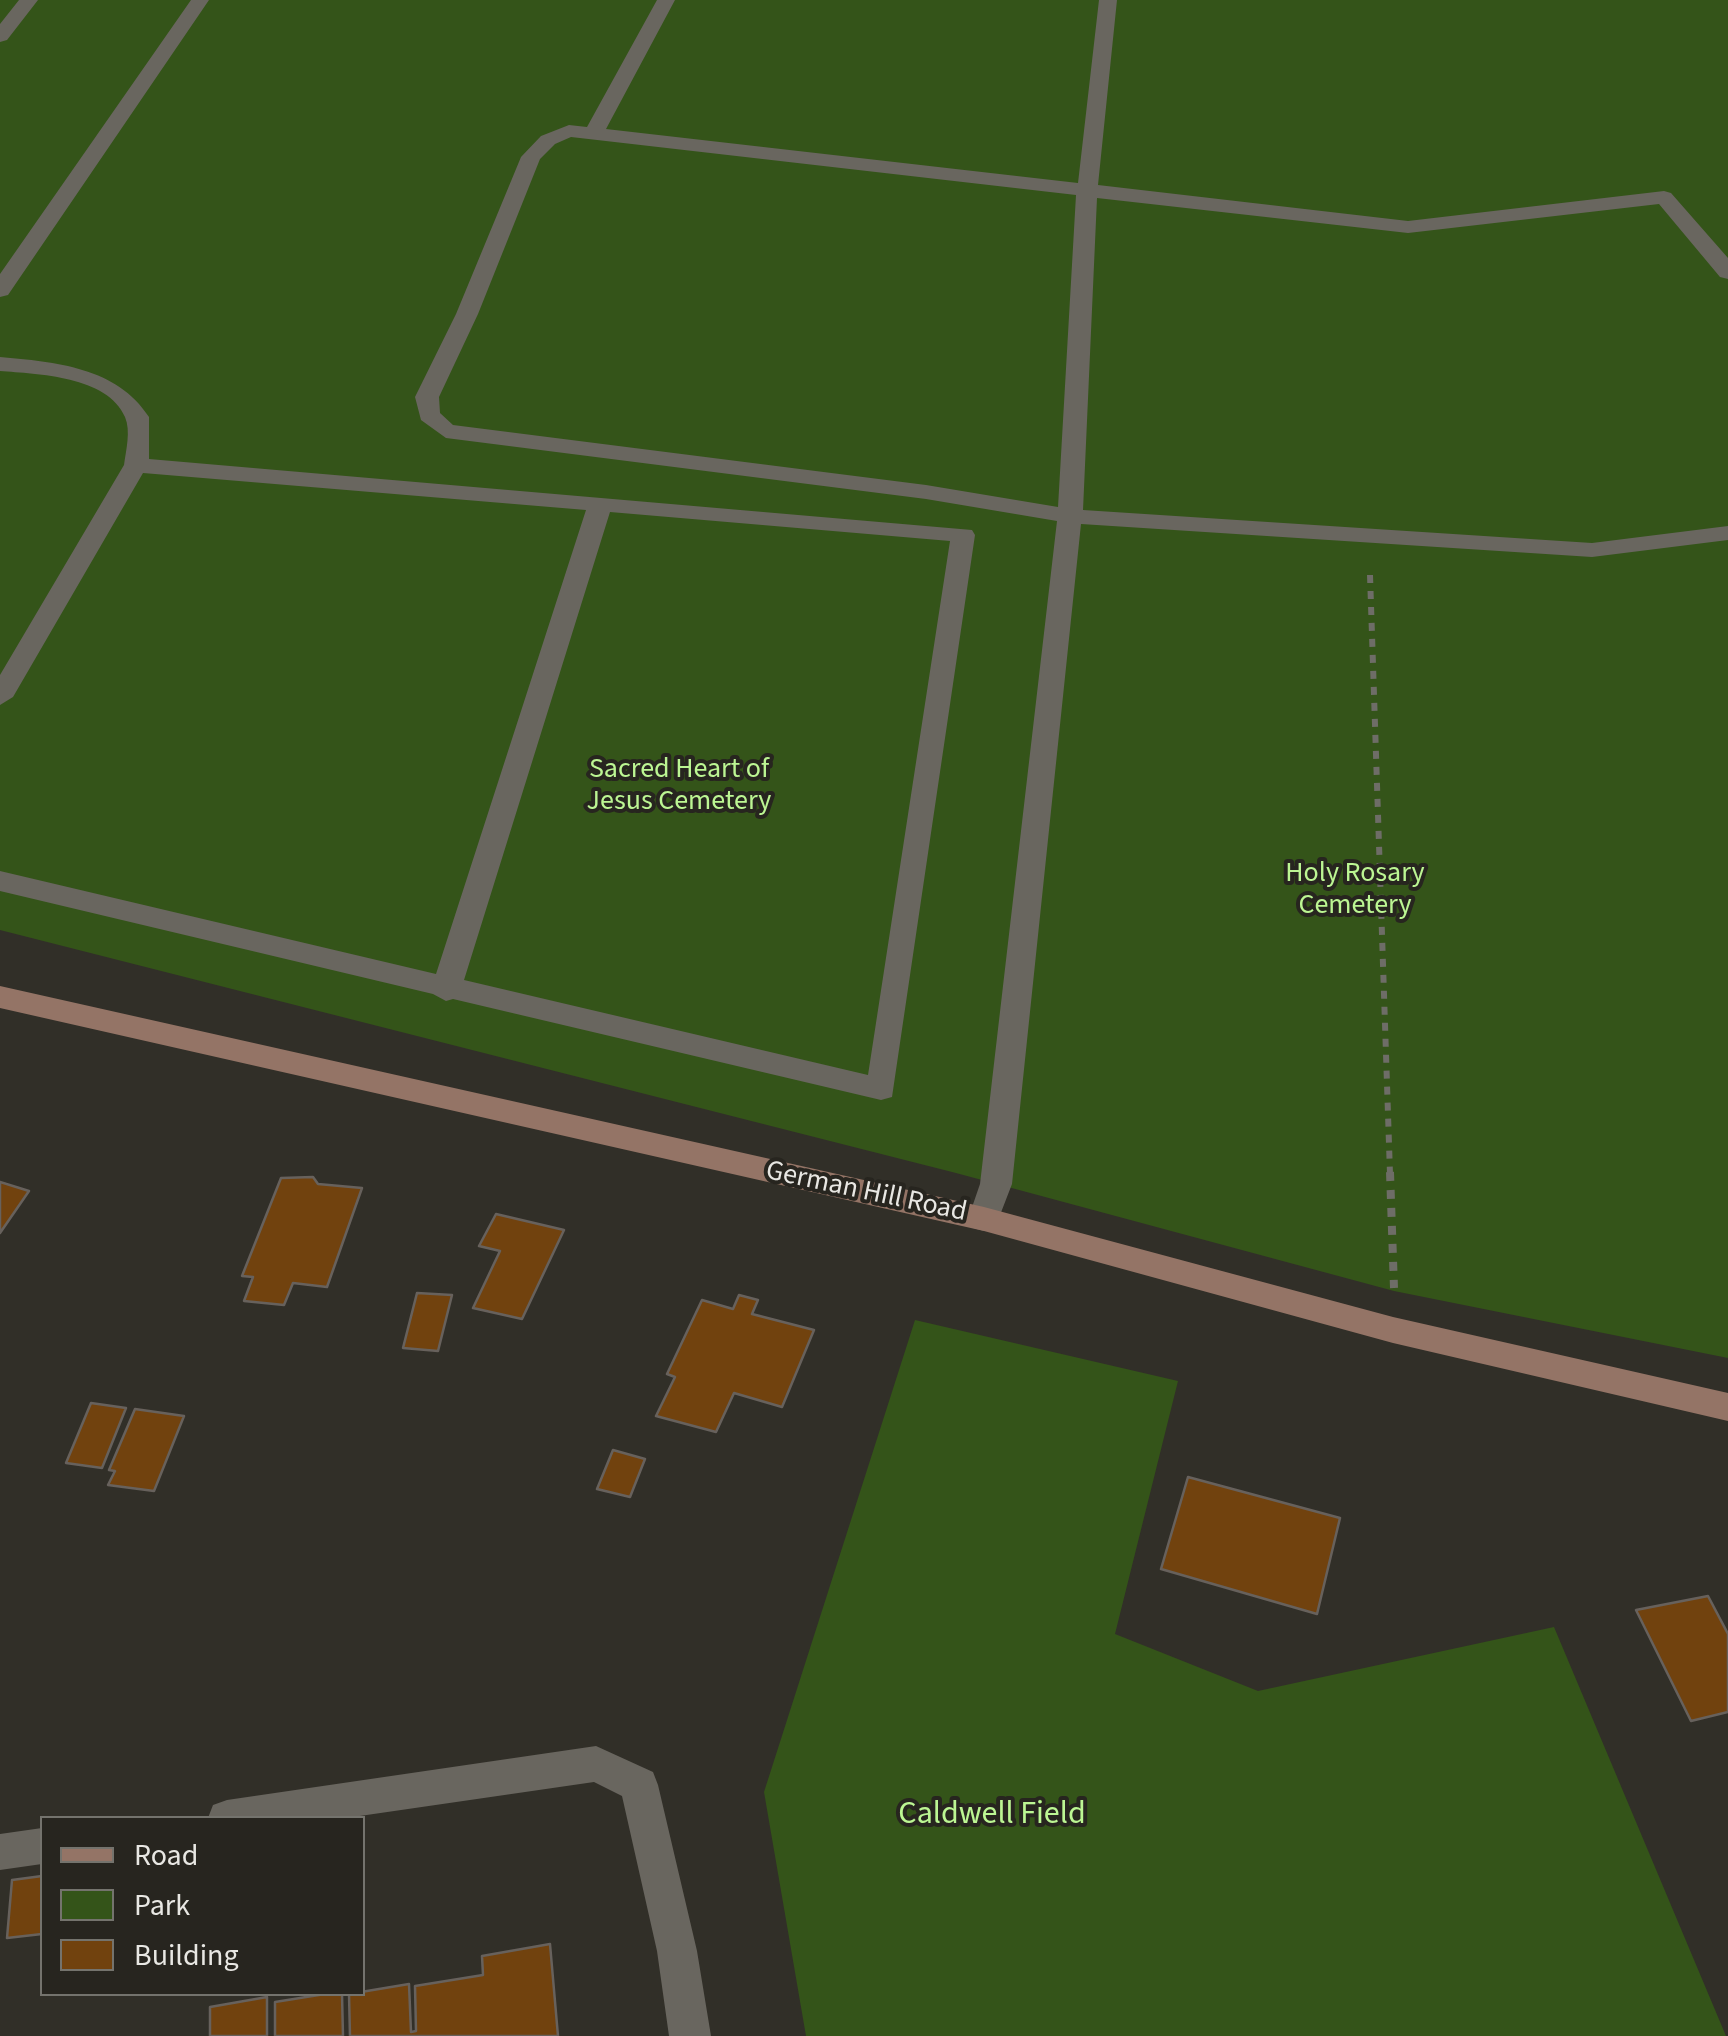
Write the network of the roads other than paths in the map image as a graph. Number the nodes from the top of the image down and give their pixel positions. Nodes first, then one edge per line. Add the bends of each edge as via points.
1 (29, 0) edge
2 (200, 0) edge
3 (666, 0) edge
4 (1108, 0) edge
5 (0, 36) edge
6 (594, 133) junction
7 (1087, 193) junction
8 (1728, 272) edge
9 (0, 290) edge
10 (0, 364) edge
11 (136, 465) junction
12 (600, 504) junction
13 (1070, 516) junction
14 (1728, 533) edge
15 (0, 697) edge
16 (0, 881) edge
17 (446, 990) junction
18 (0, 997) edge
19 (984, 1219) junction
20 (1728, 1408) edge
21 (241, 1816) edge
22 (40, 1846) edge
23 (0, 1852) edge
24 (690, 2036) edge

1 - 5 lane
2 - 9 lane
3 - 6 lane
4 - 7 lane
6 - 7 lane
6 - 13 lane via 569,131 531,157 427,397 429,415 446,431
7 - 8 lane via 1408,227 1664,197
7 - 13 lane
10 - 11 lane via 59,369 122,398 137,417
11 - 12 lane
11 - 15 lane
12 - 17 lane
12 - 17 lane via 963,535 881,1090
13 - 14 lane via 1592,550
13 - 19 lane via 998,1166
16 - 17 lane
18 - 19 street, German Hill Road
19 - 20 street, German Hill Road via 1393,1330
21 - 24 lane via 596,1764 638,1785
22 - 23 lane

